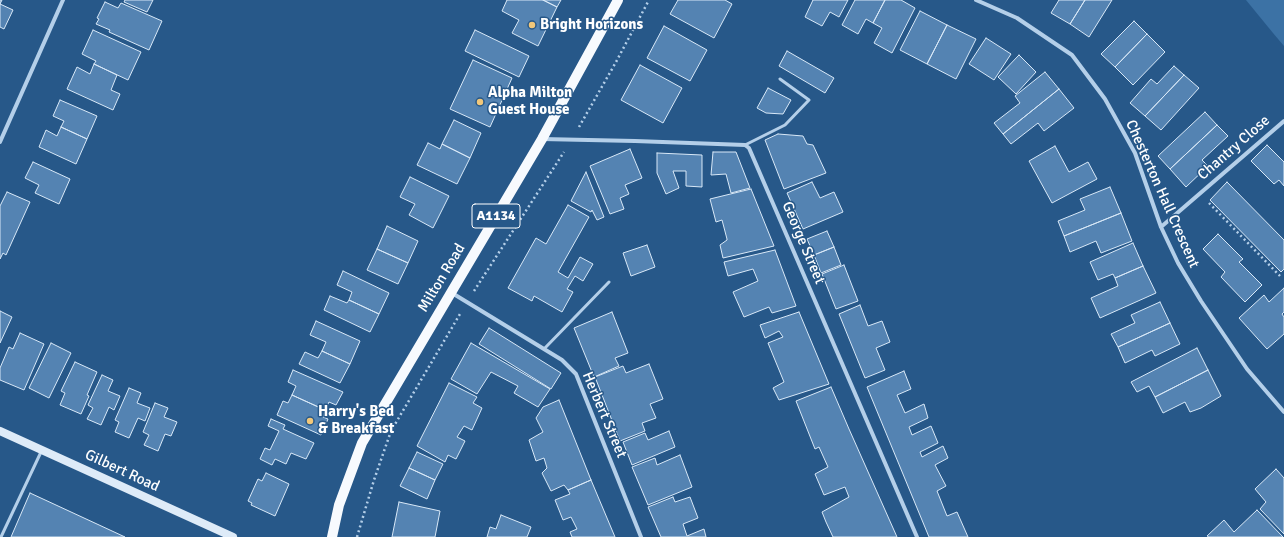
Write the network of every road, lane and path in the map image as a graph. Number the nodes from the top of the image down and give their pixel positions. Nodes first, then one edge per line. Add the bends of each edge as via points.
1 (63, 0) edge
2 (618, 0) edge
3 (649, 0) edge
4 (976, 0) edge
5 (780, 79) dead end
6 (1284, 121) edge
7 (542, 139) junction
8 (572, 140) junction
9 (0, 142) edge
10 (745, 145) junction
11 (1200, 194) junction
12 (1161, 227) junction
13 (1280, 276) dead end
14 (609, 282) dead end
15 (450, 292) junction
16 (467, 303) junction
17 (544, 348) junction
18 (1284, 412) edge
19 (0, 431) edge
20 (42, 450) junction
21 (1, 537) edge
22 (233, 537) edge
23 (332, 537) edge
24 (357, 537) edge
25 (641, 537) edge
26 (917, 537) edge

1 - 9 street
2 - 7 main road, Milton Road / A1134
3 - 8 path
4 - 12 street, Chesterton Hall Crescent via 1017,18 1072,55 1105,99 1135,154
5 - 10 lane via 809,100 786,125
6 - 11 street, Chantry Close
7 - 8 street
7 - 15 main road, Milton Road / A1134
8 - 10 street
8 - 16 path
10 - 26 street, George Street via 749,148
11 - 12 street, Chantry Close
11 - 13 path, Chantry Close
12 - 18 street, Chesterton Hall Crescent via 1178,263 1201,301 1247,369
14 - 17 lane
15 - 16 street, Herbert Street
15 - 23 main road, Milton Road / A1134 via 362,444 339,505
16 - 17 street, Herbert Street
16 - 24 path via 391,431
17 - 25 street, Herbert Street via 562,360 576,374
19 - 20 street, Gilbert Road
20 - 21 lane
20 - 22 street, Gilbert Road

